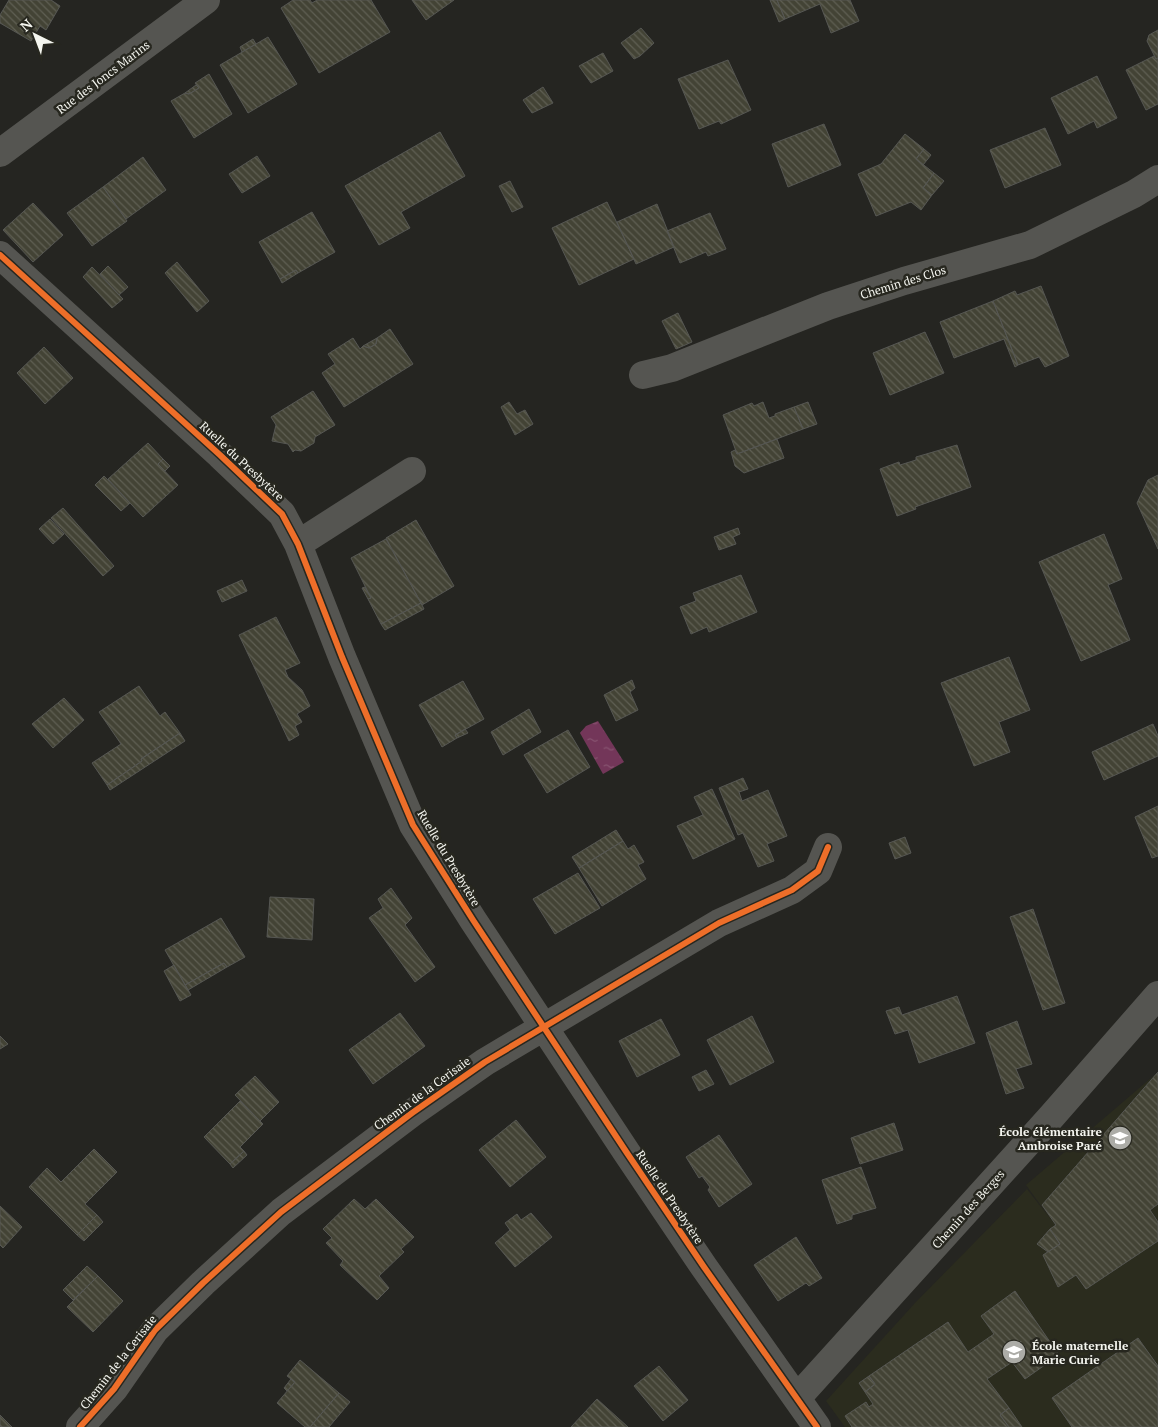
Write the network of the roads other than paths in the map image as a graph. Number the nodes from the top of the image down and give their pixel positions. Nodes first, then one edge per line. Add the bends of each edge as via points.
1 (206, 0) edge
2 (0, 153) edge
3 (1158, 180) edge
4 (0, 255) edge
5 (644, 375) dead end
6 (412, 470) dead end
7 (298, 544) junction
8 (828, 847) dead end
9 (1158, 995) edge
10 (544, 1026) junction
11 (797, 1398) junction
12 (80, 1427) edge
13 (817, 1427) edge

1 - 2 street, Rue des Joncs Marins
3 - 5 street, Chemin des Clos via 1030,245 828,306 672,368
4 - 7 street, Ruelle du Presbytère via 282,514
6 - 7 street
7 - 10 street, Ruelle du Presbytère via 413,825
8 - 10 street, Chemin de la Cerisaie via 818,871 792,890 719,923
9 - 11 street, Chemin des Berges
10 - 11 street, Ruelle du Presbytère via 704,1267
10 - 12 street, Chemin de la Cerisaie via 412,1112 281,1212 155,1330 114,1389
11 - 13 street, Ruelle du Presbytère

